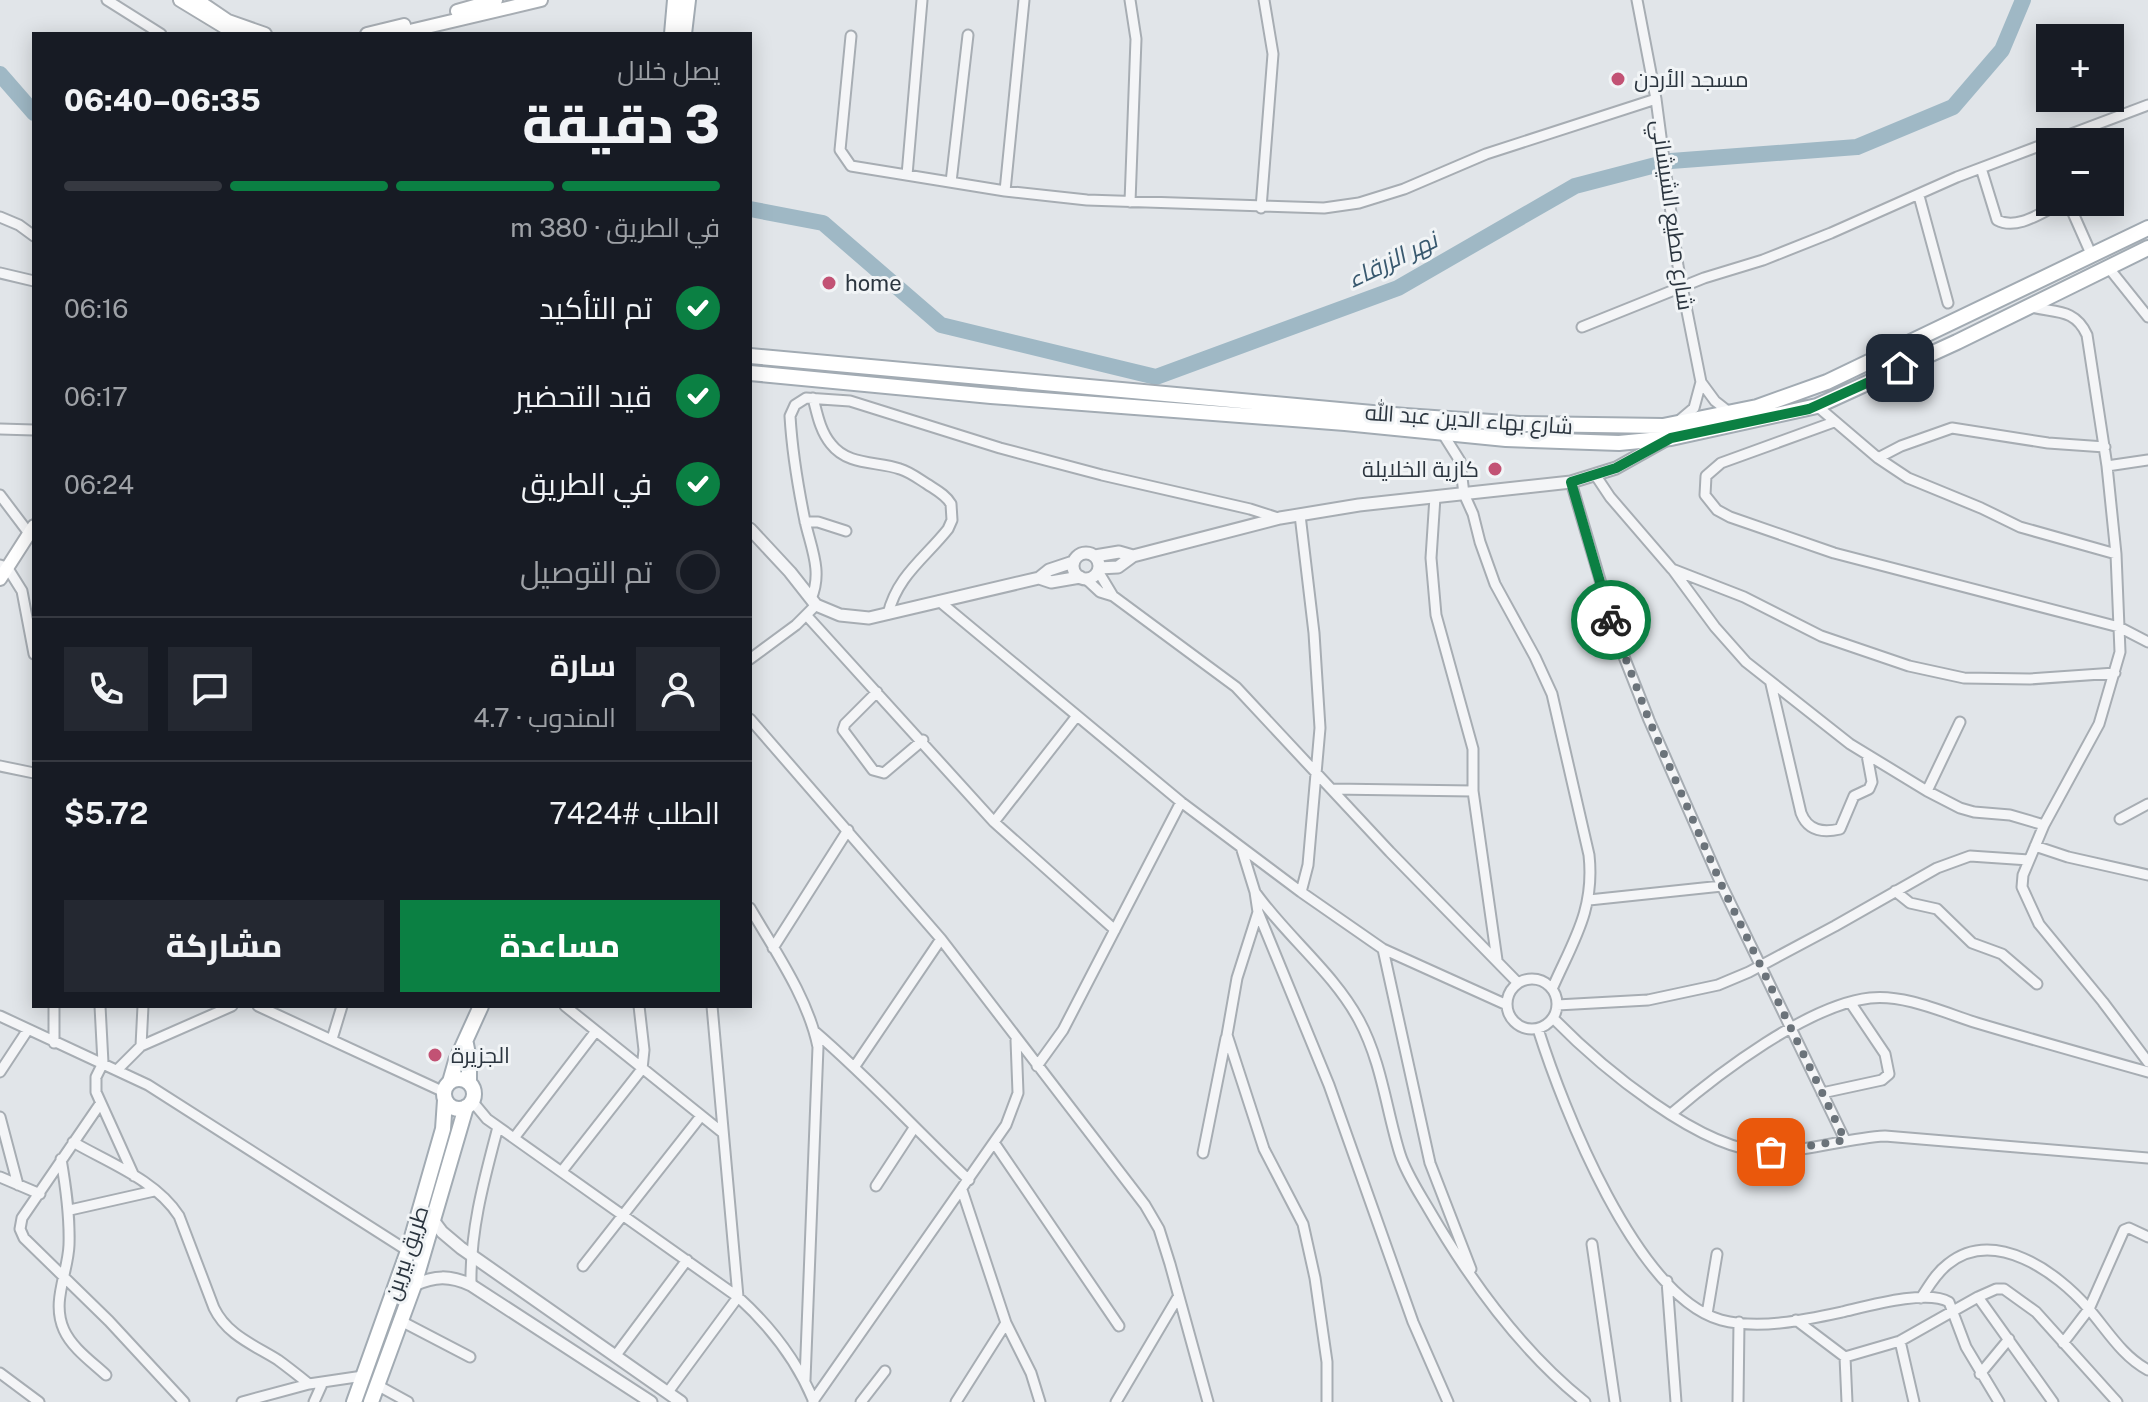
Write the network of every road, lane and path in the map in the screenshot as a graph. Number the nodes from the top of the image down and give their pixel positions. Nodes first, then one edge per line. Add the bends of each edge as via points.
1 (107, 0) edge
2 (180, 0) edge
3 (197, 0) edge
4 (496, 0) edge
5 (541, 0) edge
6 (675, 0) edge
7 (688, 0) edge
8 (922, 0) edge
9 (1024, 0) edge
10 (1130, 0) edge
11 (1264, 0) edge
12 (1637, 0) edge
13 (158, 32) edge
14 (233, 32) edge
15 (259, 32) edge
16 (375, 32) edge
17 (405, 32) edge
18 (672, 32) edge
19 (684, 32) edge
20 (968, 35) dead end
21 (851, 36) dead end
22 (1657, 104) junction
23 (2148, 105) edge
24 (1981, 168) junction
25 (907, 175) junction
26 (951, 182) junction
27 (1005, 191) junction
28 (1919, 196) junction
29 (1130, 202) junction
30 (1261, 208) junction
31 (0, 217) edge
32 (2148, 228) edge
33 (32, 235) edge
34 (2148, 248) edge
35 (2092, 256) junction
36 (2148, 256) edge
37 (2110, 266) junction
38 (0, 273) edge
39 (32, 281) edge
40 (1682, 287) junction
41 (1948, 303) dead end
42 (2029, 307) junction
43 (2148, 317) edge
44 (1582, 327) dead end
45 (1894, 351) junction
46 (752, 356) edge
47 (1900, 368) junction
48 (752, 373) edge
49 (854, 382) junction
50 (1701, 382) junction
51 (813, 398) junction
52 (850, 401) junction
53 (1817, 406) junction
54 (1729, 412) junction
55 (1404, 422) junction
56 (1834, 422) junction
57 (0, 429) edge
58 (32, 430) edge
59 (1441, 432) junction
60 (1670, 432) junction
61 (2105, 447) junction
62 (1878, 458) junction
63 (2148, 460) edge
64 (2107, 466) junction
65 (1596, 476) junction
66 (1571, 482) junction
67 (1464, 494) junction
68 (0, 495) edge
69 (1435, 497) junction
70 (1300, 515) junction
71 (1280, 518) junction
72 (805, 522) junction
73 (31, 529) edge
74 (752, 531) edge
75 (846, 531) dead end
76 (2116, 554) junction
77 (1073, 562) junction
78 (1097, 565) junction
79 (4, 566) edge
80 (1672, 569) junction
81 (1039, 578) junction
82 (1083, 578) junction
83 (0, 579) edge
84 (1113, 596) junction
85 (939, 601) junction
86 (814, 602) junction
87 (888, 614) junction
88 (807, 616) junction
89 (2119, 627) junction
90 (2148, 642) edge
91 (32, 644) edge
92 (752, 657) edge
93 (2115, 673) junction
94 (1771, 684) junction
95 (877, 692) junction
96 (1076, 717) junction
97 (752, 721) edge
98 (1960, 722) dead end
99 (923, 740) junction
100 (1867, 755) junction
101 (0, 766) edge
102 (32, 773) edge
103 (1317, 773) junction
104 (1332, 789) junction
105 (1473, 791) junction
106 (1927, 791) junction
107 (1181, 802) junction
108 (2148, 804) edge
109 (2120, 819) dead end
110 (994, 822) junction
111 (2044, 825) junction
112 (848, 830) junction
113 (2035, 846) junction
114 (1242, 850) junction
115 (2029, 860) junction
116 (2148, 875) edge
117 (1722, 886) junction
118 (1895, 891) junction
119 (1255, 892) junction
120 (1301, 892) junction
121 (1589, 900) junction
122 (752, 911) edge
123 (1258, 912) junction
124 (1115, 930) junction
125 (941, 939) junction
126 (773, 948) junction
127 (1383, 949) junction
128 (1497, 960) junction
129 (1760, 966) junction
130 (1518, 983) junction
131 (2037, 984) dead end
132 (1552, 989) junction
133 (1850, 1002) junction
134 (1507, 1005) junction
135 (1557, 1005) junction
136 (54, 1008) edge
137 (100, 1008) edge
138 (143, 1008) edge
139 (227, 1008) edge
140 (263, 1008) edge
141 (341, 1008) edge
142 (480, 1008) edge
143 (567, 1008) edge
144 (639, 1008) edge
145 (712, 1008) edge
146 (0, 1016) edge
147 (1553, 1018) junction
148 (1791, 1028) junction
149 (1538, 1029) junction
150 (27, 1031) junction
151 (596, 1031) junction
152 (814, 1031) junction
153 (1227, 1035) junction
154 (1016, 1038) junction
155 (332, 1039) junction
156 (54, 1043) junction
157 (466, 1044) junction
158 (141, 1046) junction
159 (2148, 1062) edge
160 (103, 1063) junction
161 (855, 1066) junction
162 (1037, 1066) junction
163 (642, 1069) junction
164 (117, 1070) junction
165 (0, 1072) edge
166 (2148, 1072) edge
167 (469, 1082) junction
168 (446, 1091) junction
169 (1822, 1093) junction
170 (100, 1104) junction
171 (469, 1104) junction
172 (1671, 1114) junction
173 (701, 1116) junction
174 (0, 1117) edge
175 (498, 1127) junction
176 (914, 1128) junction
177 (723, 1133) junction
178 (514, 1138) junction
179 (1845, 1140) junction
180 (73, 1142) junction
181 (995, 1144) junction
182 (1203, 1153) dead end
183 (2148, 1158) edge
184 (61, 1159) junction
185 (562, 1171) junction
186 (134, 1176) junction
187 (0, 1177) edge
188 (969, 1180) junction
189 (18, 1185) junction
190 (876, 1186) dead end
191 (962, 1190) junction
192 (154, 1191) junction
193 (40, 1194) junction
194 (70, 1210) junction
195 (623, 1214) junction
196 (433, 1220) junction
197 (2148, 1237) edge
198 (1592, 1244) dead end
199 (408, 1251) junction
200 (470, 1254) junction
201 (1717, 1254) dead end
202 (687, 1260) junction
203 (583, 1266) dead end
204 (64, 1274) junction
205 (1474, 1276) junction
206 (1667, 1281) junction
207 (414, 1285) junction
208 (471, 1285) junction
209 (738, 1297) junction
210 (1178, 1297) junction
211 (1978, 1297) junction
212 (1921, 1298) junction
213 (2089, 1309) junction
214 (1952, 1310) junction
215 (1707, 1314) junction
216 (399, 1320) junction
217 (1796, 1320) junction
218 (1739, 1322) junction
219 (1006, 1323) junction
220 (1119, 1326) dead end
221 (2009, 1339) junction
222 (1900, 1341) junction
223 (2063, 1343) junction
224 (616, 1355) junction
225 (470, 1357) dead end
226 (1845, 1357) junction
227 (2148, 1370) edge
228 (885, 1371) dead end
229 (0, 1373) edge
230 (1980, 1374) junction
231 (106, 1375) dead end
232 (363, 1376) junction
233 (805, 1380) junction
234 (323, 1382) junction
235 (309, 1384) junction
236 (377, 1385) junction
237 (668, 1392) junction
238 (813, 1401) edge
239 (2050, 1401) edge
240 (39, 1402) edge
241 (184, 1402) edge
242 (242, 1402) edge
243 (314, 1402) edge
244 (354, 1402) edge
245 (371, 1402) edge
246 (408, 1402) edge
247 (651, 1402) edge
248 (681, 1402) edge
249 (861, 1402) edge
250 (956, 1402) edge
251 (1040, 1402) edge
252 (1116, 1402) edge
253 (1208, 1402) edge
254 (1327, 1402) edge
255 (1448, 1402) edge
256 (1585, 1402) edge
257 (1615, 1402) edge
258 (1676, 1402) edge
259 (1738, 1402) edge
260 (1847, 1402) edge
261 (1914, 1402) edge
262 (1999, 1402) edge
263 (2117, 1402) edge

1 - 13 street
2 - 14 main road
3 - 15 main road via 228,21
4 - 16 main road
5 - 17 main road
6 - 18 main road
7 - 19 main road
8 - 25 street
9 - 27 street
10 - 29 street via 1136,39
11 - 30 street via 1273,54
12 - 22 street, شارع مطيع الشيشاني
20 - 26 street
21 - 25 street via 840,150 851,166
22 - 30 street via 1551,131 1359,203
22 - 40 street, شارع مطيع الشيشاني
23 - 24 street
24 - 28 street
24 - 35 street via 1997,220 2015,224 2069,204
25 - 26 street
26 - 27 street
27 - 29 street
28 - 40 street via 1777,255
28 - 41 street
29 - 30 street
31 - 33 street
32 - 35 main road, شارع بهاء الدين عبد الله
34 - 37 main road, شارع بهاء الدين عبد الله
35 - 45 main road, شارع بهاء الدين عبد الله
36 - 37 street
37 - 42 main road, شارع بهاء الدين عبد الله
37 - 43 street
38 - 39 street
40 - 44 street
40 - 50 street, شارع مطيع الشيشاني
42 - 47 main road, شارع بهاء الدين عبد الله
42 - 61 street via 2069,313 2084,329
45 - 47 main road
45 - 54 main road, شارع بهاء الدين عبد الله via 1786,398
46 - 55 main road, شارع بهاء الدين عبد الله
47 - 53 main road, شارع بهاء الدين عبد الله
48 - 49 main road, شارع بهاء الدين عبد الله
49 - 52 street
49 - 55 main road, شارع بهاء الدين عبد الله
50 - 54 street
50 - 60 street via 1694,408
51 - 52 street
51 - 72 street via 800,400 790,416
51 - 87 street via 823,432 836,450 859,462 903,470 951,504 948,529 904,575
52 - 71 street via 1000,448
53 - 56 street
53 - 60 main road, شارع بهاء الدين عبد الله
54 - 60 main road, شارع بهاء الدين عبد الله
55 - 59 main road, شارع بهاء الدين عبد الله
55 - 60 main road, شارع بهاء الدين عبد الله
56 - 62 street
56 - 89 street via 1721,463 1706,476 1705,495 1730,517 1822,549
57 - 58 street
59 - 60 main road, شارع بهاء الدين عبد الله via 1619,443
59 - 67 street via 1460,461
60 - 65 street
61 - 62 street via 1952,428
61 - 64 street
62 - 76 street via 1908,478 2020,527
63 - 64 street
64 - 76 street
65 - 66 street
65 - 80 street
66 - 67 street
66 - 117 street via 1619,644
67 - 69 street
67 - 121 street via 1495,584 1552,694 1589,855
68 - 73 street
69 - 70 street
69 - 105 street via 1431,558 1436,615 1473,749
70 - 71 street
70 - 103 street via 1314,633
71 - 78 street via 1133,556 1118,567
72 - 75 street
72 - 86 street via 817,573
73 - 79 main road
74 - 86 street
76 - 89 street
77 - 78 street via 1085,552
77 - 81 street
77 - 82 street via 1075,574
78 - 82 street via 1091,578
78 - 84 street
79 - 83 main road
79 - 91 street via 22,591
80 - 93 street via 1821,636 1932,672 1998,679
80 - 94 street via 1715,627
81 - 82 street
81 - 85 street
82 - 84 street
84 - 103 street via 1236,687
85 - 87 street
85 - 96 street
86 - 87 street via 840,615
86 - 88 street
88 - 92 street
88 - 95 street
89 - 90 street
89 - 93 street
93 - 111 street via 2095,734
94 - 100 street
94 - 100 street via 1801,813 1814,829 1840,829 1854,796 1869,789
95 - 99 street
95 - 99 street via 843,730 873,770 884,773
96 - 107 street
96 - 110 street
97 - 112 street
98 - 106 street
99 - 110 street
100 - 106 street
101 - 102 street
103 - 104 street
103 - 120 street
104 - 105 street
104 - 128 street
105 - 128 street
106 - 111 street via 1967,811
107 - 114 street
107 - 124 street
108 - 109 street
110 - 124 street
111 - 113 street
112 - 125 street
112 - 126 street
113 - 115 street
113 - 116 street
114 - 119 street
114 - 120 street
115 - 118 street via 1970,856
115 - 159 street via 2022,887 2034,915
117 - 121 street
117 - 129 street
118 - 129 street
118 - 131 street via 1910,903 1937,909 1972,943 2002,954
119 - 123 street
119 - 205 street via 1354,1012 1376,1056 1401,1156 1453,1251
120 - 127 street
121 - 132 street
122 - 126 street
123 - 153 street via 1237,978
123 - 255 street
124 - 162 street via 1063,1030
125 - 154 street
125 - 161 street
126 - 152 street
127 - 134 street
127 - 205 street via 1430,1163
128 - 130 street
129 - 135 street via 1726,983 1680,995
129 - 148 street
130 - 132 street via 1536,979
130 - 134 street
132 - 135 street
133 - 148 street
133 - 166 street via 1883,997 1920,1005
133 - 169 street via 1885,1054 1889,1074
134 - 149 street via 1513,1022
135 - 147 street
136 - 156 street
137 - 160 street
138 - 158 street
139 - 158 street
140 - 155 street
141 - 155 street
142 - 157 main road, طريق بيرين
143 - 151 street
144 - 163 street
145 - 177 street
146 - 150 street
147 - 149 street
147 - 172 street via 1605,1067
148 - 169 street
148 - 172 street
149 - 206 street via 1614,1211
150 - 156 street
150 - 165 street
151 - 163 street
151 - 178 street
152 - 161 street
152 - 233 street via 819,1064
153 - 182 street
153 - 254 street via 1264,1149 1303,1224 1327,1362
154 - 162 street
154 - 181 street via 1018,1093
155 - 168 street
156 - 160 street
157 - 167 main road
157 - 168 main road, طريق بيرين
158 - 164 street
160 - 164 street
160 - 170 street via 96,1082
161 - 176 street
162 - 210 street via 1159,1229
163 - 173 street
163 - 185 street
164 - 199 street via 169,1097
167 - 168 main road via 457,1079
167 - 171 main road via 474,1091
168 - 171 main road via 454,1108
168 - 199 main road, طريق بيرين via 443,1129
169 - 179 street
170 - 180 street
170 - 186 street
171 - 175 street
171 - 196 main road, طريق بيرين
172 - 179 street via 1718,1139 1761,1152
173 - 177 street
173 - 195 street
174 - 189 street
175 - 178 street
175 - 200 street
176 - 188 street
176 - 190 street
177 - 209 street
178 - 185 street
179 - 183 street via 1898,1137
180 - 184 street
180 - 186 street
181 - 188 street
181 - 220 street
184 - 193 street
184 - 194 street
185 - 195 street
186 - 192 street
187 - 189 street
188 - 191 street
189 - 193 street
191 - 219 street
191 - 238 street
192 - 194 street
192 - 235 street via 179,1216 222,1322
193 - 204 street via 20,1229
194 - 204 street
195 - 202 street
195 - 203 street
196 - 200 street
196 - 207 main road, طريق بيرين
197 - 213 street via 2124,1230
198 - 257 street
199 - 232 main road, طريق بيرين
200 - 208 street
200 - 224 street
201 - 215 street
202 - 209 street
202 - 224 street
204 - 231 street via 59,1314 63,1329
204 - 241 street
205 - 256 street via 1544,1365
206 - 215 street
206 - 258 street
207 - 208 street via 446,1276
207 - 216 main road, طريق بيرين
208 - 247 street
209 - 233 street via 766,1323
209 - 237 street
210 - 252 street
210 - 253 street
211 - 214 street
211 - 221 street
211 - 223 street via 1996,1289 2011,1292
212 - 213 street via 1952,1261 1992,1250 2022,1257 2047,1271
212 - 214 street via 1944,1299
212 - 217 street
213 - 223 street
213 - 227 street via 2130,1359
214 - 222 street
214 - 230 street
215 - 218 street
216 - 225 street
216 - 236 main road, طريق بيرين
217 - 218 street
217 - 226 street
218 - 259 street
219 - 250 street
219 - 251 street
221 - 230 street
221 - 239 street
222 - 226 street
222 - 261 street
223 - 263 street
224 - 237 street
226 - 260 street
228 - 249 street
229 - 240 street
230 - 262 street
232 - 234 street
232 - 244 main road, طريق بيرين
233 - 238 street
234 - 235 street
234 - 243 street
235 - 242 street
236 - 245 main road, طريق بيرين
236 - 246 street
237 - 248 street

